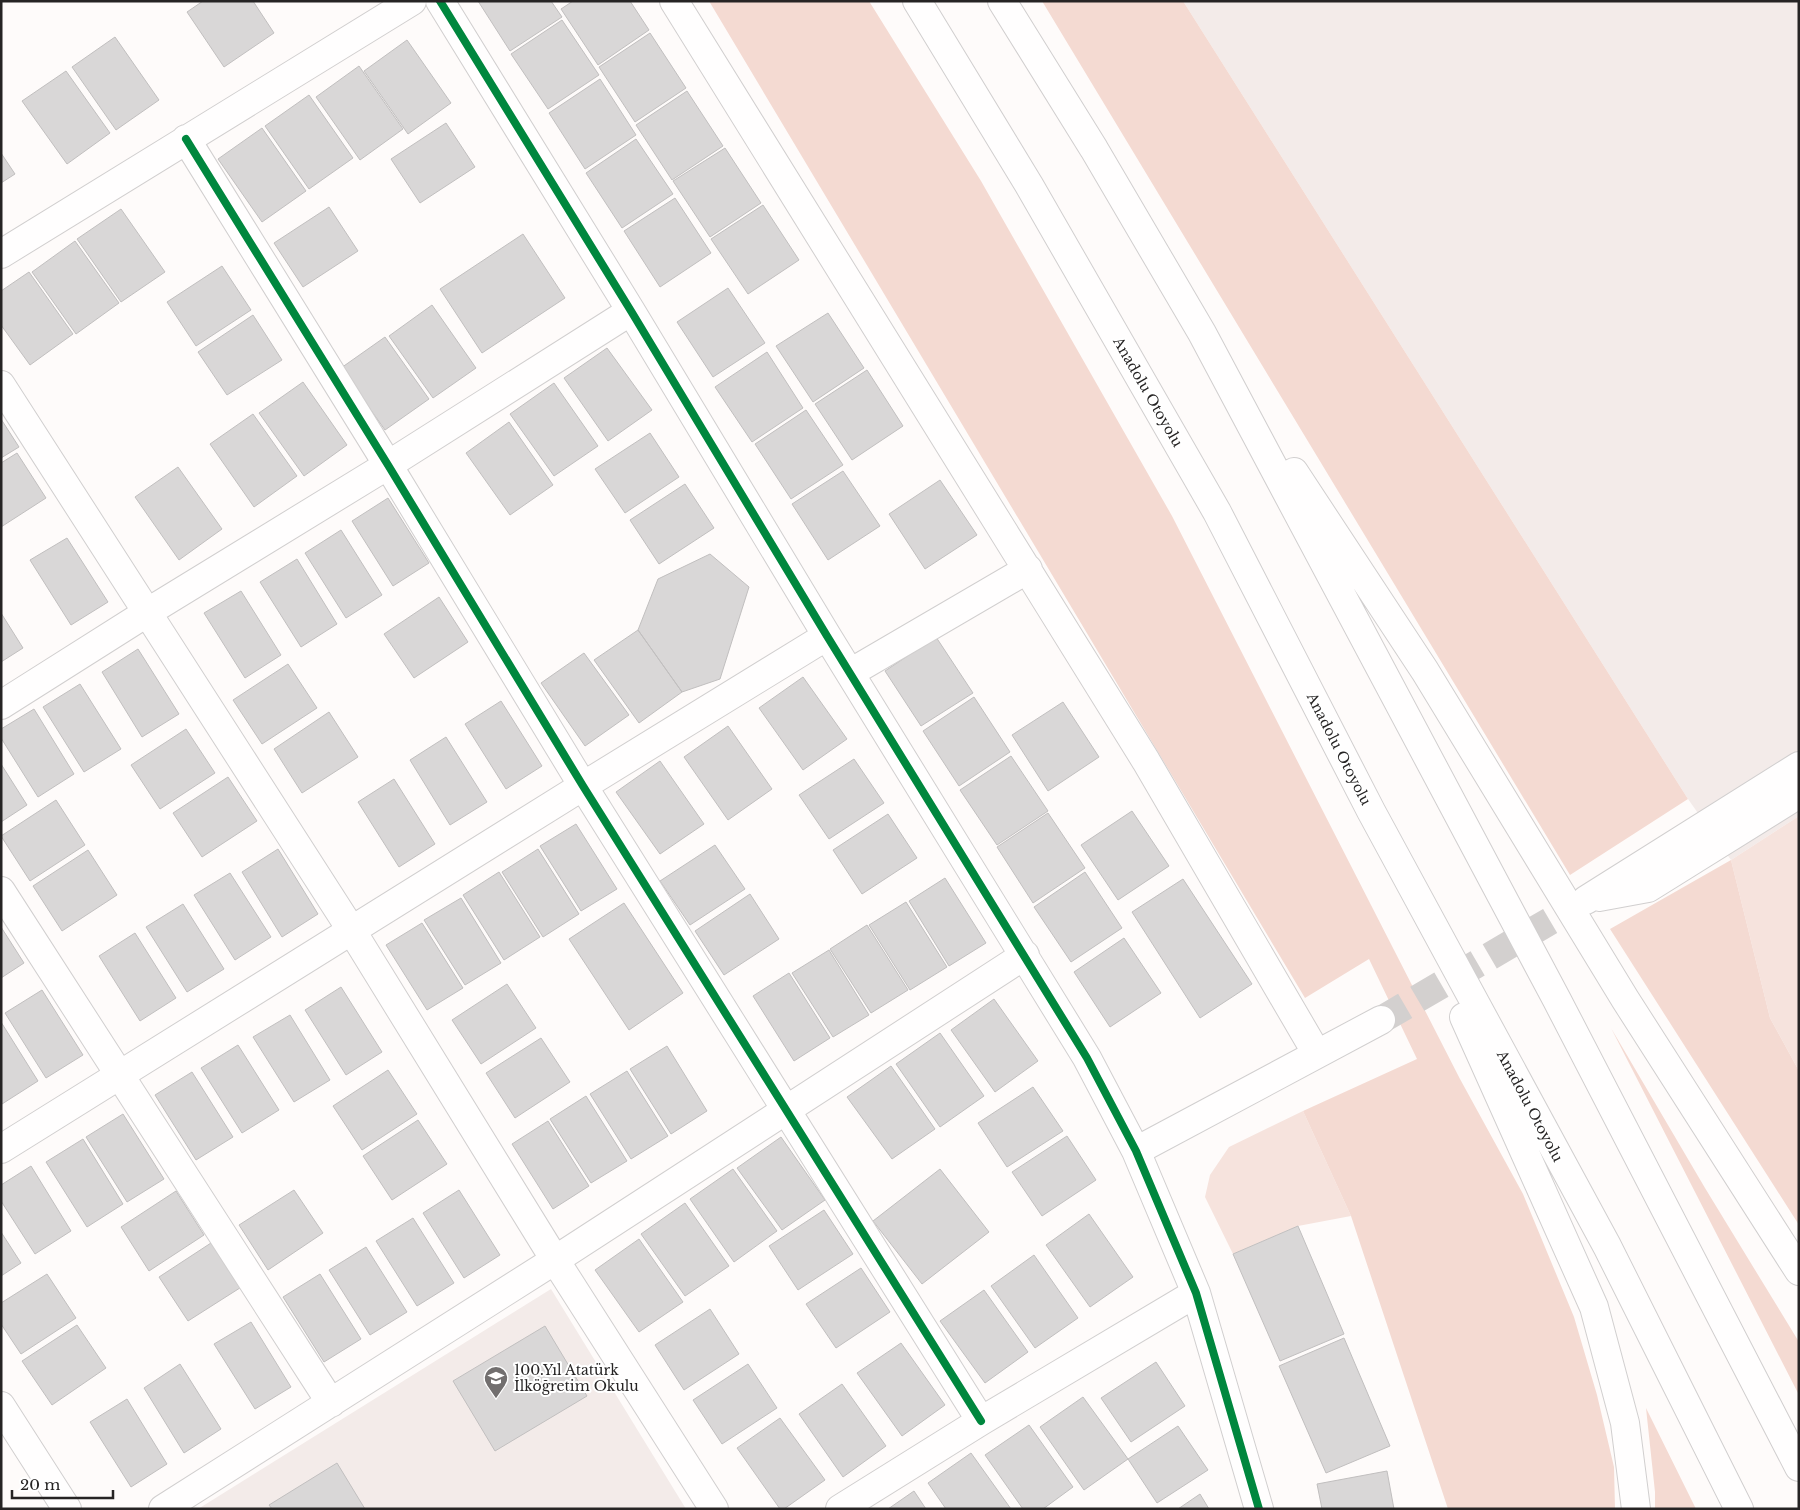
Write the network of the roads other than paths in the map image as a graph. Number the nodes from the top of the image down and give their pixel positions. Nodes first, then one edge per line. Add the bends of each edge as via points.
1 (412, 1) edge
2 (440, 1) edge
3 (674, 1) edge
4 (917, 1) edge
5 (1002, 1) edge
6 (186, 139) junction
7 (1, 254) edge
8 (631, 311) junction
9 (1202, 333) junction
10 (1, 385) edge
11 (388, 465) junction
12 (1028, 569) junction
13 (148, 612) junction
14 (827, 636) junction
15 (850, 673) junction
16 (1, 705) edge
17 (1799, 766) edge
18 (583, 786) junction
19 (1799, 794) edge
20 (1371, 810) junction
21 (1, 891) edge
22 (352, 931) junction
23 (1025, 955) junction
24 (1381, 1020) tunnel mouth
25 (1316, 1054) junction
26 (120, 1076) junction
27 (786, 1111) junction
28 (1, 1149) edge
29 (1136, 1151) junction
30 (555, 1260) junction
31 (1799, 1271) edge
32 (1196, 1293) junction
33 (330, 1403) junction
34 (1, 1406) edge
35 (981, 1421) junction
36 (1799, 1467) edge
37 (67, 1509) edge
38 (163, 1509) edge
39 (714, 1509) edge
40 (840, 1509) edge
41 (1259, 1509) edge
42 (1636, 1509) edge
43 (1738, 1509) edge

1 - 6 main road
2 - 8 main road
3 - 12 main road
4 - 20 main road, Anadolu Otoyolu via 1029,185 1217,512
5 - 9 main road
6 - 7 main road
6 - 11 main road
8 - 11 main road
8 - 14 main road
9 - 31 main road via 1425,671 1625,999
9 - 36 main road via 1557,1000
10 - 13 main road
11 - 13 main road
11 - 18 main road
12 - 15 main road
12 - 25 main road via 1146,761
13 - 16 main road
13 - 22 main road
14 - 15 main road
14 - 18 main road
15 - 23 main road
17 - 19 main road via 1586,900 1648,888
18 - 22 main road
18 - 27 main road
20 - 42 main road via 1594,1307 1625,1423
20 - 43 main road, Anadolu Otoyolu via 1606,1246
21 - 26 main road
22 - 26 main road
22 - 30 main road
23 - 27 main road
23 - 29 main road via 1087,1058
24 - 25 main road
25 - 29 main road
26 - 28 main road
26 - 33 main road
27 - 30 main road
27 - 35 main road
29 - 32 main road
30 - 33 main road
30 - 39 main road
32 - 35 main road
32 - 41 main road
33 - 38 main road
34 - 37 main road
35 - 40 main road

